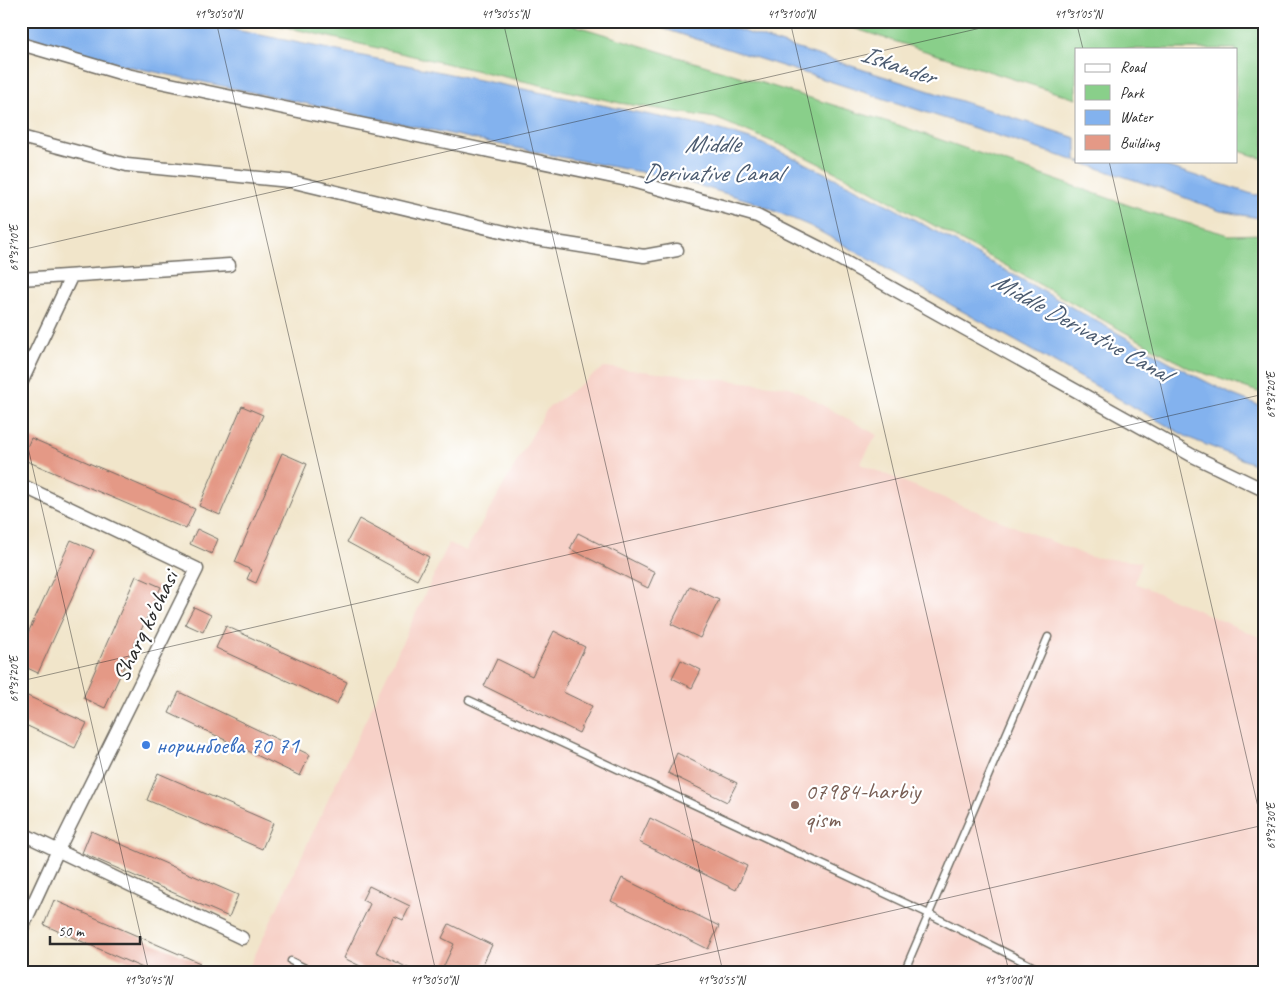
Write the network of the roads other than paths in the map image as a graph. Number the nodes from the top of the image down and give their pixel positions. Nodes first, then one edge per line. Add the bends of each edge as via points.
1 (21, 44) edge
2 (21, 138) edge
3 (677, 250) dead end
4 (229, 265) dead end
5 (71, 277) junction
6 (21, 279) edge
7 (21, 383) edge
8 (21, 484) edge
9 (1264, 490) edge
10 (1048, 637) dead end
11 (469, 700) dead end
12 (21, 833) edge
13 (58, 850) junction
14 (929, 914) junction
15 (21, 930) edge
16 (242, 938) dead end
17 (291, 961) dead end
18 (313, 972) edge
19 (904, 972) edge
20 (1044, 972) edge

1 - 9 street via 127,75 632,181 757,216 1193,456
2 - 3 street via 127,165 290,181 530,238 644,256
4 - 5 street
5 - 6 street
5 - 7 street
8 - 13 street, Sharq ko'chasi via 197,568
10 - 14 lane
11 - 14 lane
12 - 13 street
13 - 15 street
13 - 16 street
14 - 19 lane
14 - 20 lane
17 - 18 lane

